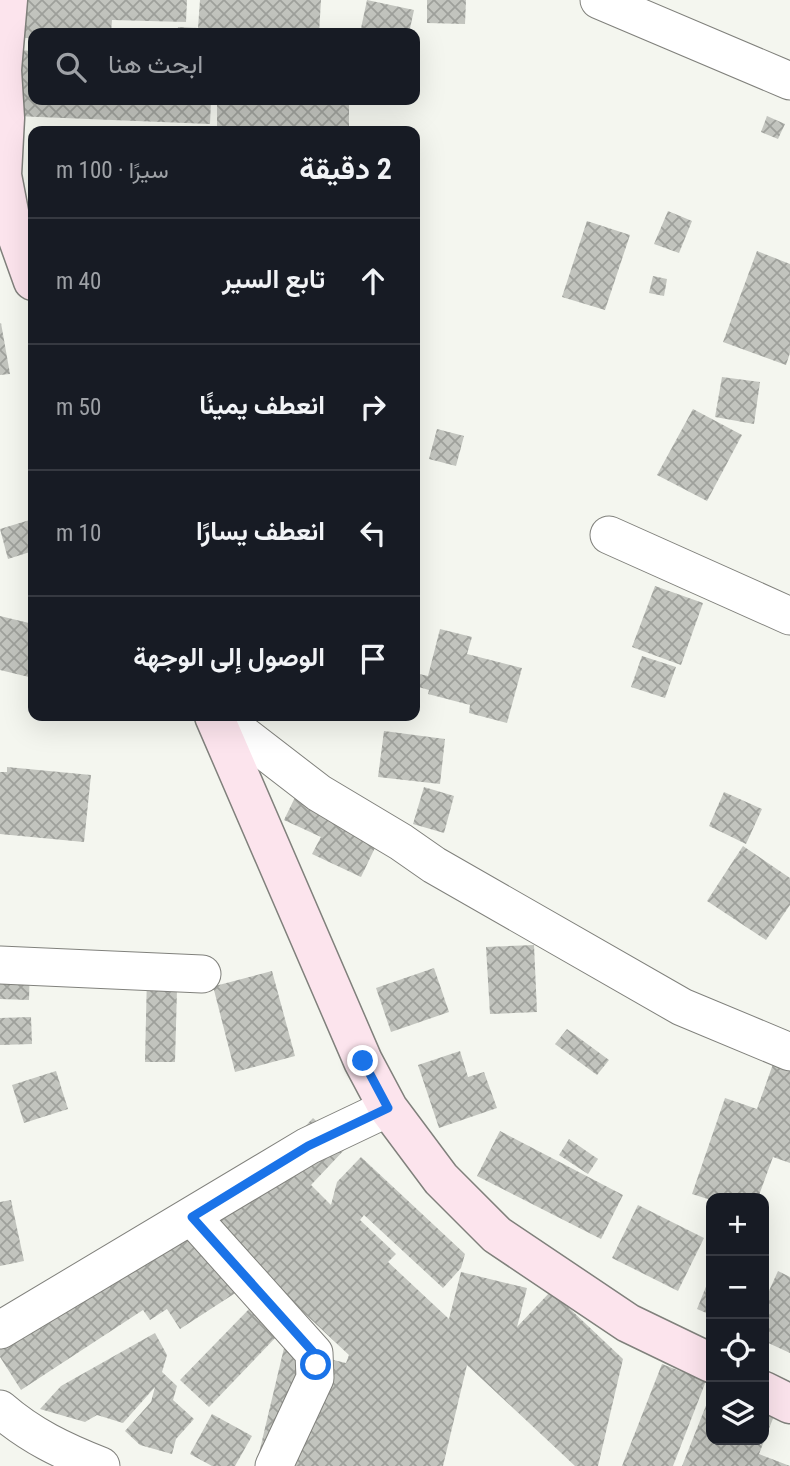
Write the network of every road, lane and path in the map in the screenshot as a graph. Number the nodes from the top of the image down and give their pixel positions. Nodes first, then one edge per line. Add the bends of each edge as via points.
1 (8, 0) edge
2 (599, 0) edge
3 (790, 81) edge
4 (28, 267) edge
5 (609, 536) dead end
6 (790, 616) edge
7 (219, 721) edge
8 (224, 721) edge
9 (0, 965) edge
10 (201, 974) dead end
11 (790, 1052) edge
12 (388, 1108) junction
13 (192, 1217) junction
14 (0, 1329) edge
15 (706, 1361) edge
16 (769, 1394) edge
17 (790, 1404) edge
18 (0, 1409) edge
19 (30, 1451) edge
20 (101, 1466) edge
21 (274, 1466) edge

1 - 4 main road via 2,70 2,175 10,217
2 - 3 street
5 - 6 street
7 - 12 main road via 349,1034
8 - 11 street via 319,793 434,865 682,1007
9 - 10 street
12 - 13 street via 308,1146
12 - 15 main road via 441,1179 497,1235 628,1323
13 - 14 street
13 - 21 street via 314,1353 315,1378
16 - 17 main road
18 - 19 street
19 - 20 street

